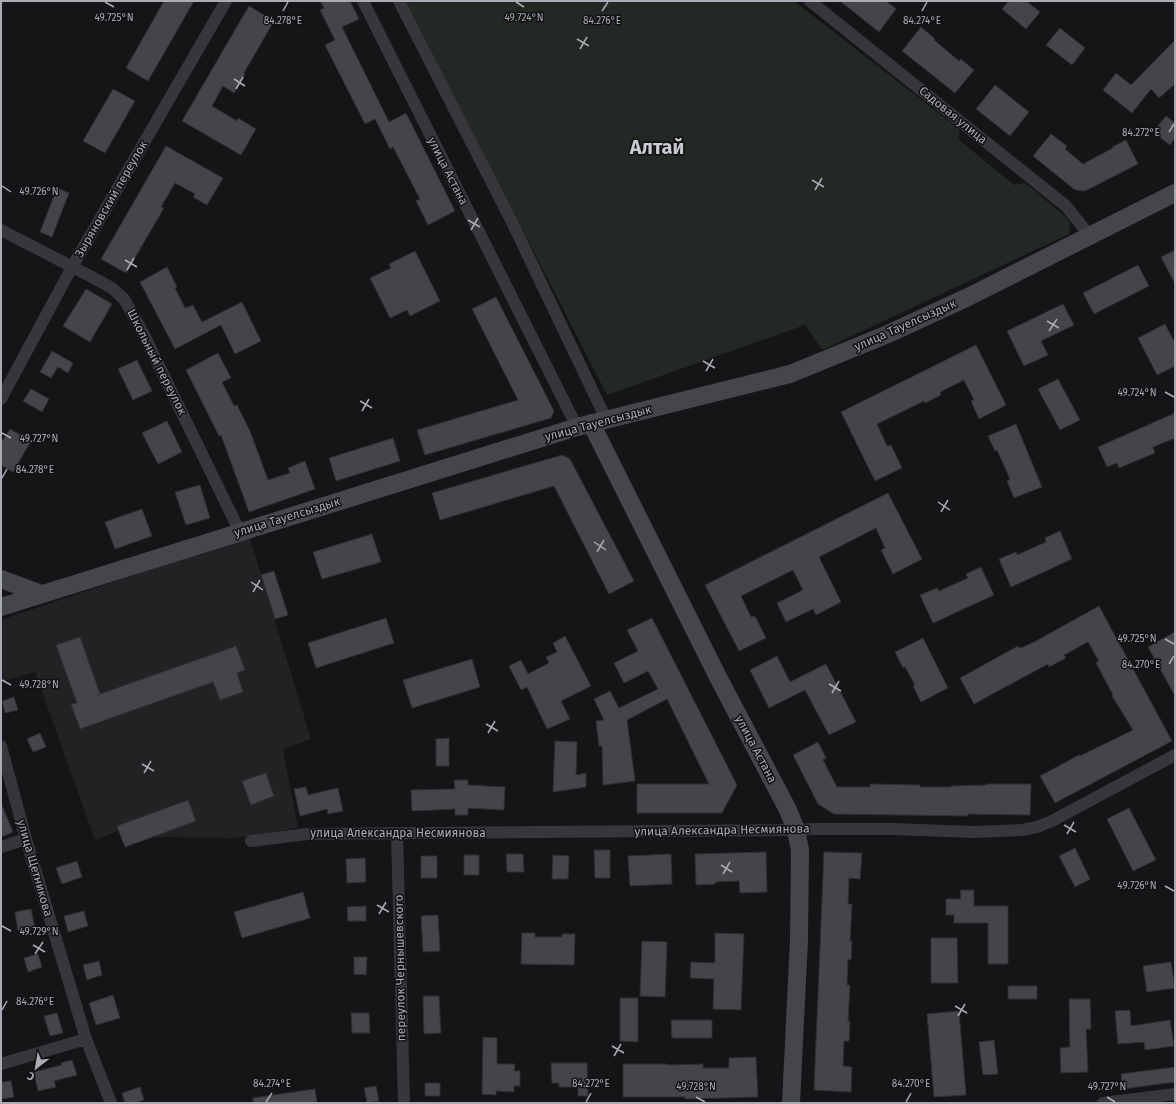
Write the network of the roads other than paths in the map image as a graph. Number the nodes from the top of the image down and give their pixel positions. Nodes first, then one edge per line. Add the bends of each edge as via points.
1 (226, 1) edge
2 (363, 1) edge
3 (399, 1) edge
4 (810, 1) edge
5 (1175, 193) edge
6 (1, 230) edge
7 (1090, 236) junction
8 (72, 267) junction
9 (1, 399) edge
10 (592, 423) junction
11 (240, 532) junction
12 (1, 579) edge
13 (41, 594) junction
14 (1, 607) edge
15 (1, 746) edge
16 (1175, 755) edge
17 (796, 830) junction
18 (397, 834) junction
19 (26, 839) junction
20 (251, 841) dead end
21 (1, 847) edge
22 (86, 1039) junction
23 (1, 1064) edge
24 (1175, 1094) edge
25 (111, 1103) edge
26 (404, 1103) edge
27 (791, 1103) edge
28 (1103, 1103) edge

1 - 8 street, Зыряновский переулок
2 - 10 street, улица Астана
3 - 10 street, улица Астана via 512,222
4 - 7 street, Садовая улица via 1066,206
5 - 7 street, улица Тауелсыздык
6 - 8 street, Школьный переулок
7 - 10 street, улица Тауелсыздык via 888,334 790,374
8 - 9 street, Зыряновский переулок
8 - 11 street, Школьный переулок via 112,288 124,299
10 - 11 street, улица Тауелсыздык
10 - 17 street, улица Астана
11 - 13 street, улица Тауелсыздык
12 - 13 street
13 - 14 street, улица Тауелсыздык
15 - 19 street, улица Щетникова
16 - 17 street, улица Александра Несмиянова via 1038,827 974,832 892,829
17 - 18 street, улица Александра Несмиянова
17 - 27 street, улица Астана via 800,850 799,940
18 - 20 street, улица Александра Несмиянова via 307,834
18 - 26 street, переулок Чернышевского
19 - 21 street
19 - 22 street, улица Щетникова
22 - 23 street
22 - 25 street, улица Щетникова
24 - 28 street

